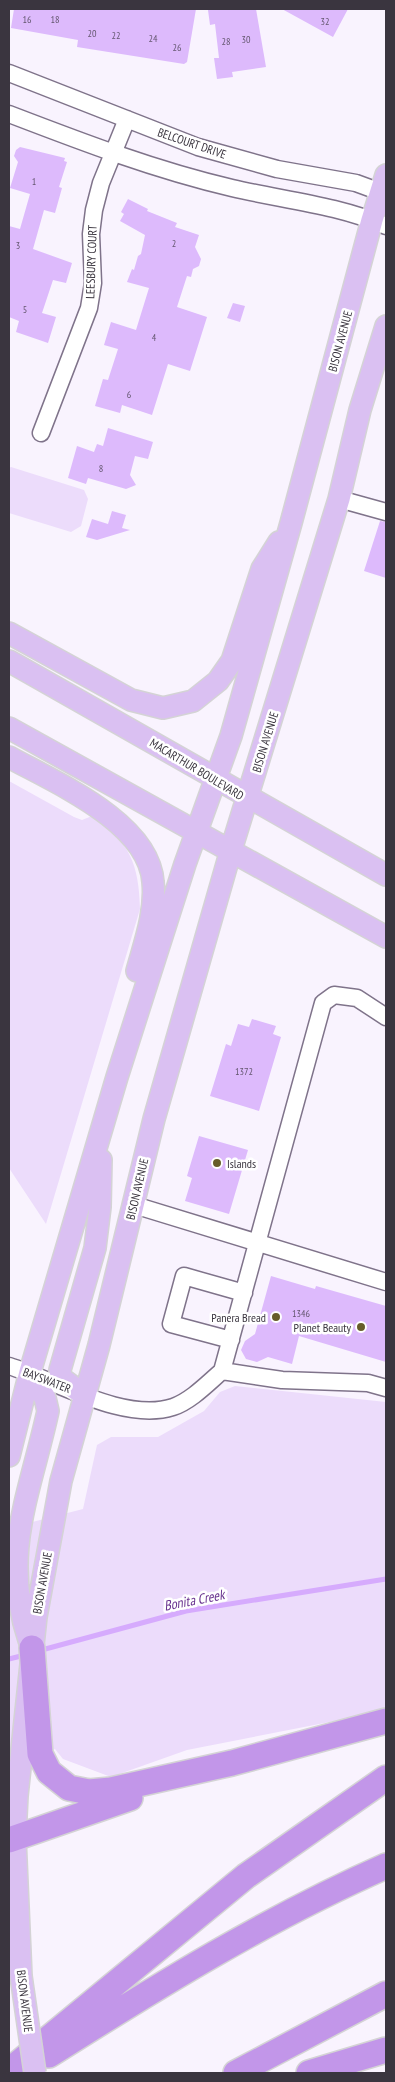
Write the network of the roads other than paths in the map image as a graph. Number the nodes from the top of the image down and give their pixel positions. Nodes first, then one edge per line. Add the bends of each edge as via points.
1 (9, 73) edge
2 (9, 114) edge
3 (127, 119) junction
4 (113, 154) junction
5 (384, 187) edge
6 (379, 223) edge
7 (386, 326) edge
8 (41, 433) dead end
9 (339, 499) junction
10 (386, 512) edge
11 (291, 523) junction
12 (9, 634) edge
13 (9, 661) edge
14 (9, 728) edge
15 (9, 757) edge
16 (217, 778) junction
17 (248, 798) junction
18 (197, 830) junction
19 (232, 850) junction
20 (386, 876) edge
21 (386, 937) edge
22 (386, 1017) edge
23 (117, 1077) junction
24 (100, 1135) junction
25 (134, 1205) junction
26 (258, 1242) junction
27 (386, 1282) edge
28 (244, 1293) junction
29 (231, 1340) junction
30 (9, 1366) edge
31 (222, 1371) junction
32 (30, 1372) junction
33 (386, 1388) edge
34 (84, 1395) junction
35 (9, 1456) edge
36 (32, 1648) junction
37 (380, 1723) edge
38 (232, 1763) junction
39 (386, 1778) edge
40 (12, 1839) edge
41 (386, 1866) edge
42 (386, 1994) edge
43 (386, 2050) edge
44 (9, 2071) edge
45 (21, 2073) edge
46 (35, 2073) edge
47 (236, 2073) edge
48 (309, 2073) edge

1 - 3 street, BELCOURT DRIVE
2 - 4 street
3 - 4 street, LEESBURY COURT
3 - 5 street, BELCOURT DRIVE via 198,147 277,169
4 - 6 street via 232,188
4 - 8 street, LEESBURY COURT via 94,210 91,234 93,283 89,308
5 - 6 main road, BISON AVENUE
6 - 11 main road, BISON AVENUE
7 - 9 main road, BISON AVENUE via 360,410
9 - 10 street
9 - 17 main road, BISON AVENUE
11 - 12 main road via 262,569 232,661 218,681 193,701 163,708 131,700
11 - 16 main road, BISON AVENUE
13 - 16 main road, MACARTHUR BOULEVARD
14 - 18 main road
15 - 23 main road via 99,807 129,834 149,862 154,896 149,928 122,1028
16 - 17 main road, MACARTHUR BOULEVARD
16 - 18 main road, BISON AVENUE
17 - 19 main road, BISON AVENUE
17 - 20 main road, MACARTHUR BOULEVARD
18 - 19 main road
18 - 23 main road, BISON AVENUE
19 - 21 main road
19 - 25 main road, BISON AVENUE via 154,1119
22 - 26 street via 356,998 334,995 323,1003
23 - 24 main road, BISON AVENUE
24 - 32 main road, BISON AVENUE
24 - 34 main road via 100,1207 96,1240 60,1370 62,1378
25 - 26 street
25 - 34 main road, BISON AVENUE
26 - 27 street
26 - 28 street
28 - 29 street
28 - 29 street via 184,1276 171,1324
29 - 31 street
30 - 32 street, BAYSWATER
31 - 33 street via 282,1380 368,1383
31 - 34 street, BAYSWATER via 174,1407 146,1410
32 - 34 street, BAYSWATER
32 - 35 main road, BISON AVENUE
32 - 36 main road via 45,1398 48,1411 24,1503 15,1562 24,1625
34 - 36 main road, BISON AVENUE via 61,1482
36 - 38 highway via 40,1754 49,1772 69,1788 89,1792 111,1790
36 - 40 main road, BISON AVENUE
37 - 38 highway
38 - 40 highway
39 - 44 highway via 246,1876
40 - 46 main road, BISON AVENUE, bridge via 21,1976
41 - 45 highway via 342,1885 166,1981
42 - 47 highway
43 - 48 highway

